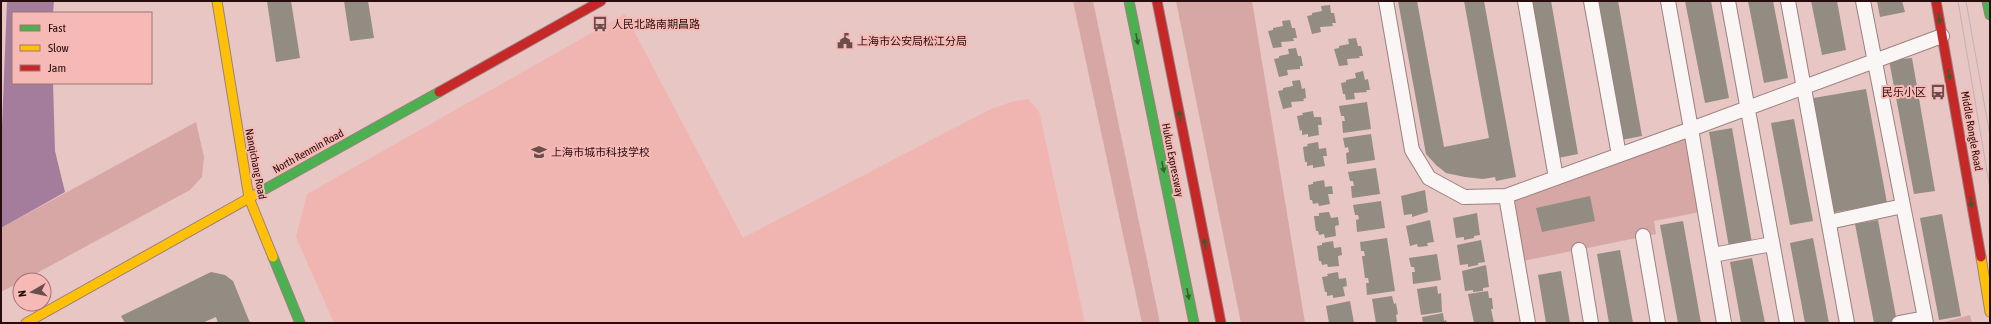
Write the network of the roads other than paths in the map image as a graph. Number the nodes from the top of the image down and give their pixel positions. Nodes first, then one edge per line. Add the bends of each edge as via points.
1 (217, 1) edge
2 (601, 1) edge
3 (1129, 1) edge
4 (1157, 1) edge
5 (1386, 1) edge
6 (1525, 1) edge
7 (1591, 1) edge
8 (1668, 1) edge
9 (1728, 1) edge
10 (1788, 1) edge
11 (1863, 1) edge
12 (1936, 1) edge
13 (1988, 1) edge
14 (1990, 14) edge
15 (1942, 36) junction
16 (1875, 60) junction
17 (1803, 87) junction
18 (1747, 108) junction
19 (1690, 129) junction
20 (1619, 155) junction
21 (1556, 178) junction
22 (1506, 196) junction
23 (248, 198) junction
24 (1903, 206) junction
25 (1828, 222) junction
26 (1642, 236) dead end
27 (1772, 244) junction
28 (1579, 250) dead end
29 (1712, 255) junction
30 (1990, 312) edge
31 (1925, 320) edge
32 (26, 323) edge
33 (300, 323) edge
34 (1194, 323) edge
35 (1221, 323) edge
36 (1528, 323) edge
37 (1591, 323) edge
38 (1658, 323) edge
39 (1724, 323) edge
40 (1787, 323) edge
41 (1847, 323) edge
42 (1899, 323) edge

1 - 23 main road, Nanqichang Road
2 - 23 main road, North Renmin Road
3 -> 34 main road, Hukun Expressway
35 -> 4 main road, Hukun Expressway
5 - 22 street via 1412,150 1429,178 1464,197
6 - 21 street
7 - 20 street
8 - 19 street
9 - 18 street
10 - 17 street
11 - 16 street
12 -> 15 main road, Middle Rongle Road
13 - 14 main road
15 - 16 street
15 -> 30 main road, Middle Rongle Road
16 - 17 street
16 - 24 street
17 - 18 street
17 - 25 street
18 - 19 street
18 - 27 street
19 - 20 street
19 - 29 street
20 - 21 street
21 - 22 street
22 - 36 street
23 - 32 main road, North Renmin Road
23 - 33 main road, Nanqichang Road
24 - 25 street
24 - 31 street
25 - 41 street
26 - 38 street
27 - 29 street
27 - 40 street
28 - 37 street
29 - 39 street
31 - 42 street

